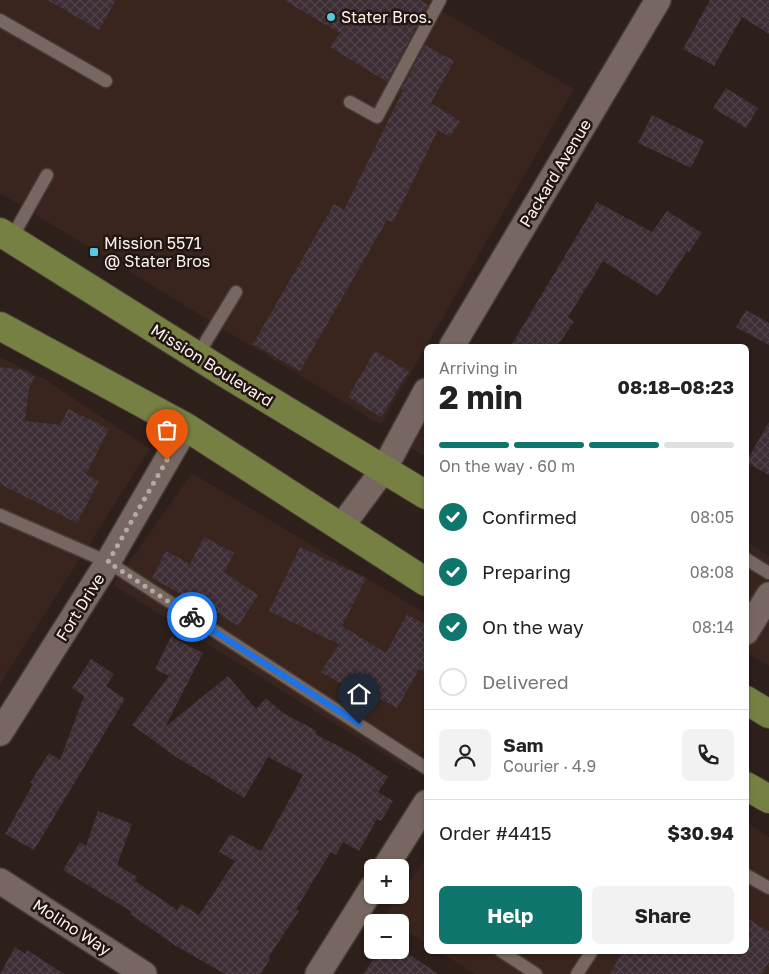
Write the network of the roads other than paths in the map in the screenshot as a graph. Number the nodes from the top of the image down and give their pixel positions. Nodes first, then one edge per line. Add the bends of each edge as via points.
1 (440, 0) edge
2 (658, 0) edge
3 (0, 20) edge
4 (106, 81) dead end
5 (350, 102) dead end
6 (47, 175) dead end
7 (6, 236) edge
8 (236, 292) dead end
9 (0, 326) edge
10 (453, 344) edge
11 (197, 356) junction
12 (424, 395) edge
13 (186, 427) junction
14 (384, 468) junction
15 (424, 494) edge
16 (0, 516) edge
17 (341, 527) junction
18 (749, 561) edge
19 (108, 562) junction
20 (769, 573) edge
21 (424, 581) edge
22 (769, 595) edge
23 (749, 627) edge
24 (749, 702) edge
25 (769, 714) edge
26 (0, 733) edge
27 (424, 767) edge
28 (749, 788) edge
29 (769, 800) edge
30 (424, 806) edge
31 (391, 859) edge
32 (749, 877) edge
33 (0, 881) edge
34 (769, 888) edge
35 (364, 901) edge
36 (506, 954) edge
37 (590, 954) edge
38 (144, 974) edge
39 (318, 974) edge
40 (536, 974) edge
41 (577, 974) edge

1 - 5 lane via 377,117
2 - 10 street, Packard Avenue
3 - 4 lane
6 - 7 lane
7 - 11 main road, Mission Boulevard
8 - 11 lane
9 - 13 main road
11 - 14 main road, Mission Boulevard
12 - 14 street
13 - 17 main road
13 - 19 street, Fort Drive
14 - 15 main road, Mission Boulevard
14 - 17 street
16 - 19 lane
17 - 21 main road
18 - 20 lane
19 - 26 street, Fort Drive
19 - 27 lane
22 - 23 street
24 - 25 main road
28 - 29 main road
30 - 31 street
32 - 34 lane
33 - 38 street, Molino Way
35 - 39 street
36 - 40 lane
37 - 41 lane

